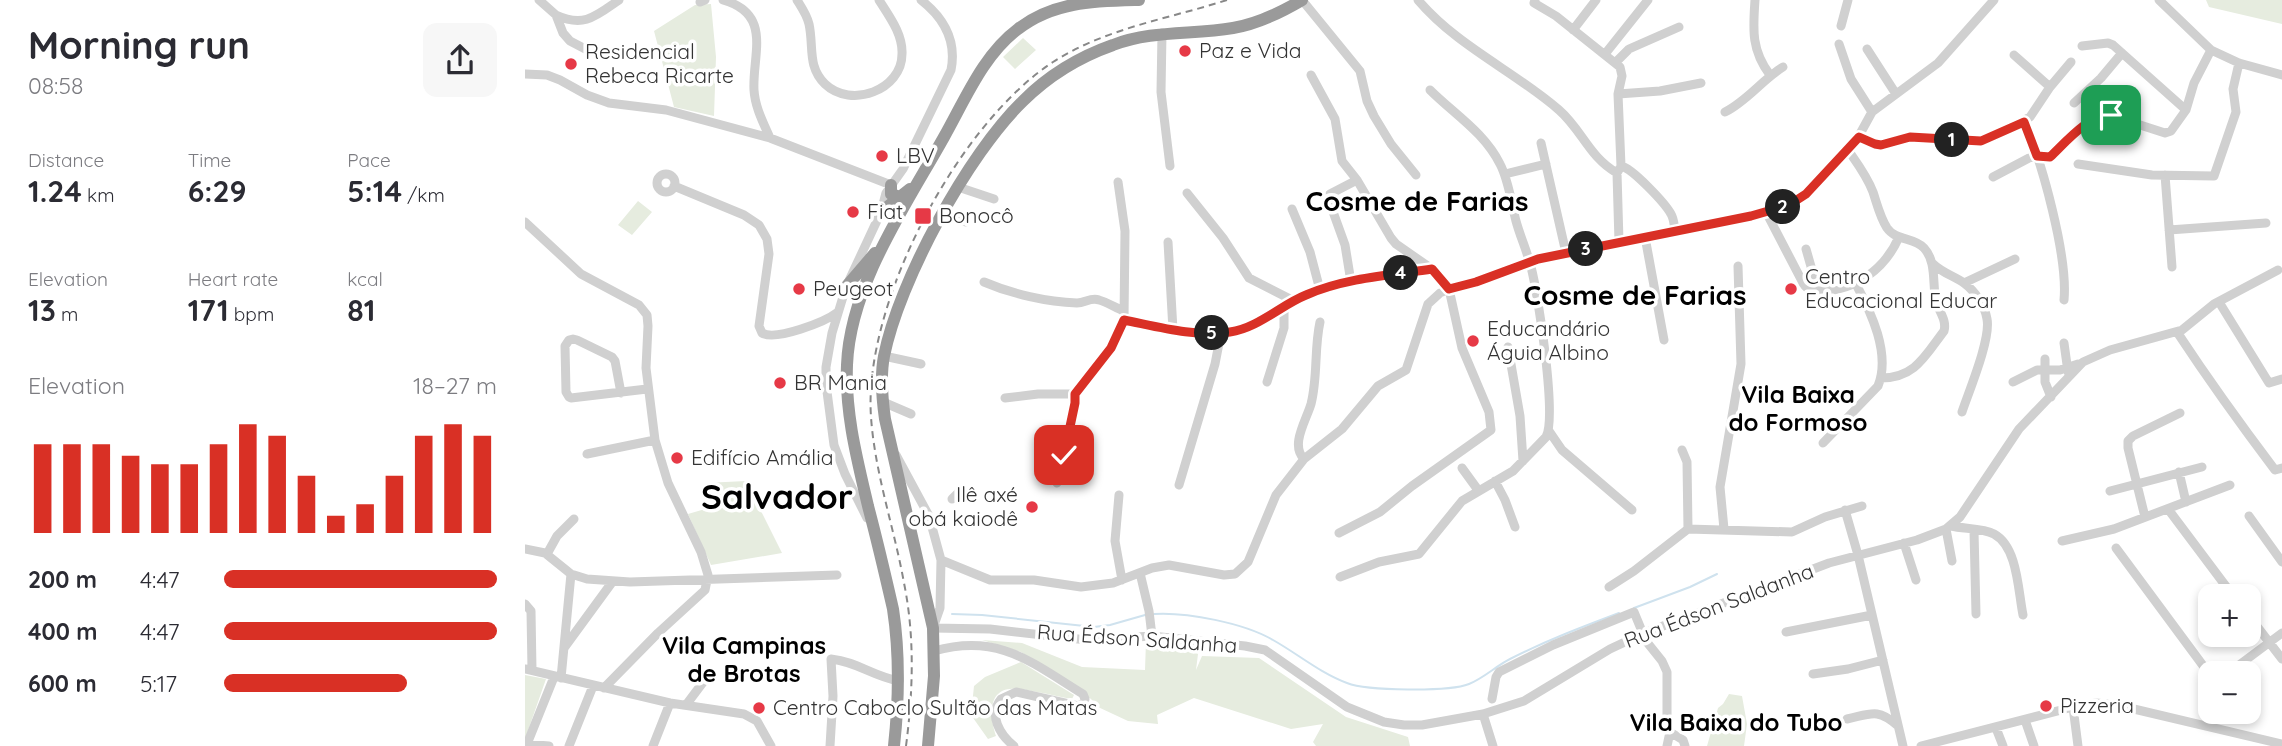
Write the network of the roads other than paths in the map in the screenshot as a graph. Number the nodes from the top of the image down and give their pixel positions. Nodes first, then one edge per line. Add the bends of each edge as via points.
1 (538, 0) edge
2 (619, 0) edge
3 (723, 0) edge
4 (797, 0) edge
5 (879, 0) edge
6 (921, 0) edge
7 (1139, 0) edge
8 (1302, 0) edge
9 (1418, 0) edge
10 (1535, 0) edge
11 (1596, 0) edge
12 (1648, 0) edge
13 (1755, 0) edge
14 (1848, 0) edge
15 (1994, 0) edge
16 (2158, 0) edge
17 (556, 15) junction
18 (1840, 26) dead end
19 (1679, 27) dead end
20 (1573, 30) junction
21 (1163, 33) junction
22 (1839, 44) dead end
23 (2083, 46) dead end
24 (1867, 49) dead end
25 (2211, 50) junction
26 (591, 52) dead end
27 (2122, 53) junction
28 (1605, 54) junction
29 (2014, 54) dead end
30 (1616, 62) junction
31 (2071, 62) dead end
32 (2239, 63) junction
33 (1783, 67) dead end
34 (525, 74) edge
35 (1311, 75) dead end
36 (1770, 75) junction
37 (2282, 75) edge
38 (1701, 83) dead end
39 (2050, 87) junction
40 (1430, 90) dead end
41 (1619, 94) junction
42 (1896, 94) junction
43 (2074, 103) dead end
44 (2186, 110) junction
45 (1725, 112) dead end
46 (1872, 112) junction
47 (2024, 122) junction
48 (1859, 137) junction
49 (770, 138) junction
50 (1541, 143) dead end
51 (1848, 150) junction
52 (2037, 156) junction
53 (1546, 164) junction
54 (2078, 164) dead end
55 (1170, 166) dead end
56 (1619, 170) junction
57 (1504, 174) junction
58 (1416, 175) dead end
59 (2165, 176) junction
60 (1993, 177) dead end
61 (1357, 180) junction
62 (919, 181) junction
63 (1118, 183) dead end
64 (891, 185) junction
65 (674, 186) dead end
66 (958, 187) junction
67 (1187, 193) dead end
68 (900, 197) junction
69 (994, 199) dead end
70 (1292, 209) dead end
71 (881, 212) junction
72 (1766, 212) junction
73 (943, 214) junction
74 (525, 222) edge
75 (965, 222) dead end
76 (2266, 223) dead end
77 (1675, 230) junction
78 (2169, 230) junction
79 (888, 236) junction
80 (1644, 237) junction
81 (1899, 237) junction
82 (1168, 242) dead end
83 (1619, 242) junction
84 (1806, 249) dead end
85 (1566, 253) junction
86 (2015, 259) dead end
87 (1529, 261) junction
88 (1932, 264) junction
89 (1738, 267) dead end
90 (2172, 267) dead end
91 (1432, 269) junction
92 (2278, 271) dead end
93 (984, 282) dead end
94 (1351, 282) junction
95 (1856, 284) junction
96 (1964, 284) junction
97 (846, 287) junction
98 (1449, 289) junction
99 (1810, 289) junction
100 (1320, 290) junction
101 (2064, 300) dead end
102 (1294, 301) junction
103 (2219, 302) junction
104 (1284, 306) junction
105 (838, 312) junction
106 (1124, 316) junction
107 (1320, 322) dead end
108 (815, 324) junction
109 (1173, 330) junction
110 (2177, 332) junction
111 (832, 333) junction
112 (1221, 333) junction
113 (1664, 340) dead end
114 (2064, 343) dead end
115 (1508, 347) dead end
116 (884, 356) junction
117 (921, 364) dead end
118 (2045, 364) junction
119 (2067, 372) junction
120 (1881, 378) junction
121 (2282, 379) edge
122 (1267, 382) dead end
123 (2013, 382) dead end
124 (647, 390) junction
125 (621, 393) junction
126 (1075, 394) junction
127 (2051, 397) junction
128 (1005, 398) dead end
129 (883, 402) junction
130 (1962, 412) dead end
131 (912, 414) dead end
132 (2180, 414) dead end
133 (1549, 431) junction
134 (655, 440) junction
135 (1823, 443) dead end
136 (892, 449) junction
137 (1682, 450) dead end
138 (587, 454) dead end
139 (1523, 461) junction
140 (1301, 463) junction
141 (2202, 467) dead end
142 (1462, 468) dead end
143 (2279, 469) edge
144 (2179, 472) junction
145 (1495, 481) junction
146 (1057, 483) dead end
147 (2137, 483) junction
148 (1179, 485) dead end
149 (2230, 485) dead end
150 (1478, 489) junction
151 (2110, 491) dead end
152 (1119, 495) dead end
153 (2186, 502) junction
154 (1862, 506) dead end
155 (2168, 509) junction
156 (1632, 510) dead end
157 (1845, 510) junction
158 (2249, 516) dead end
159 (2145, 517) junction
160 (574, 519) dead end
161 (1515, 527) dead end
162 (1724, 528) junction
163 (1949, 528) junction
164 (1688, 529) junction
165 (875, 531) junction
166 (1975, 531) junction
167 (1339, 533) dead end
168 (2063, 541) dead end
169 (1904, 543) junction
170 (2116, 548) dead end
171 (525, 549) edge
172 (547, 554) junction
173 (1858, 555) junction
174 (940, 560) junction
175 (1952, 561) dead end
176 (2282, 562) edge
177 (1140, 573) junction
178 (571, 574) junction
179 (837, 575) dead end
180 (1341, 577) dead end
181 (709, 579) junction
182 (1122, 580) junction
183 (1916, 580) dead end
184 (613, 581) junction
185 (2224, 584) edge
186 (1609, 587) dead end
187 (525, 604) edge
188 (1872, 614) junction
189 (1976, 614) dead end
190 (2023, 615) dead end
191 (933, 628) junction
192 (1786, 632) dead end
193 (2261, 632) edge
194 (2282, 633) edge
195 (1642, 634) junction
196 (1152, 636) junction
197 (2269, 643) junction
198 (563, 649) junction
199 (934, 650) junction
200 (2282, 659) edge
201 (1883, 660) junction
202 (2200, 661) edge
203 (2245, 661) edge
204 (528, 670) edge
205 (1813, 674) dead end
206 (558, 677) junction
207 (707, 677) dead end
208 (899, 681) junction
209 (593, 686) junction
210 (604, 688) junction
211 (1492, 699) dead end
212 (670, 703) junction
213 (686, 705) junction
214 (2073, 707) junction
215 (1483, 714) junction
216 (1847, 719) dead end
217 (2025, 720) junction
218 (1897, 724) junction
219 (1996, 728) junction
220 (1671, 732) junction
221 (1954, 742) edge
222 (526, 744) edge
223 (2282, 744) edge
224 (549, 746) edge
225 (569, 746) edge
226 (653, 746) edge
227 (771, 746) edge
228 (830, 746) edge
229 (894, 746) edge
230 (928, 746) edge
231 (1014, 746) edge
232 (1493, 746) edge
233 (1667, 746) edge
234 (1685, 746) edge
235 (1903, 746) edge
236 (1920, 746) edge
237 (2003, 746) edge
238 (2034, 746) edge
239 (2078, 746) edge

1 - 17 street
2 - 17 street via 589,19 573,21
3 - 49 street via 745,13 756,29 754,90
4 - 5 street via 809,25 816,72 828,87 852,96 882,88 901,63 900,39
6 - 64 street via 944,23 954,55 951,70
7 - 62 highway via 1064,6 1019,28 981,71
8 - 21 highway via 1248,25
8 - 58 street via 1360,71 1370,108
9 - 56 street via 1436,21 1560,111 1595,156
10 - 20 street via 1534,4
11 - 20 street
12 - 28 street
13 - 36 street via 1752,28 1762,64
14 - 18 street
15 - 42 street via 1938,63
16 - 25 street
17 - 26 street via 570,41
19 - 30 street via 1641,43
20 - 28 street
21 - 55 street via 1161,92
21 - 66 highway via 1101,50 1044,82 1001,125
22 - 46 street via 1851,79
23 - 27 street via 2108,43
24 - 42 street
25 - 32 street
25 - 44 street
27 - 43 street
27 - 44 street
28 - 30 street
29 - 39 street
30 - 41 street via 1622,71
31 - 39 street
32 - 37 street
32 - 59 street via 2232,89 2236,112 2214,176
33 - 36 street
34 - 49 street via 547,75 609,103 666,110
35 - 61 street via 1335,119 1342,160
36 - 45 street
38 - 41 street
39 - 47 street
40 - 57 street via 1487,144
41 - 56 street
42 - 46 street
44 - 52 street via 2168,133 2111,115 2099,117 2050,157
46 - 48 street
47 - 48 street via 1981,141 1910,137 1881,145
47 - 52 street
48 - 51 street
49 - 64 street
50 - 53 street
51 - 72 street via 1800,200
51 - 81 street via 1870,184 1885,226
52 - 60 street
52 - 101 street via 2062,262
53 - 57 street
53 - 85 street
54 - 59 street
56 - 77 street via 1626,167 1636,174 1666,206
56 - 83 street
57 - 87 street
59 - 78 street
61 - 91 street via 1393,241
61 - 94 street via 1330,194
62 - 68 highway
62 - 79 highway
63 - 106 street via 1125,231
64 - 68 highway via 891,194
64 - 71 street
65 - 108 street via 759,225 769,247 759,326 762,333 770,336
66 - 69 street
66 - 73 highway
67 - 102 street via 1244,273
68 - 71 highway
70 - 100 street
71 - 97 street
72 - 77 street
72 - 99 street
73 - 75 street
73 - 116 highway via 901,301
74 - 124 street via 582,275 643,310 649,326
76 - 78 street
77 - 80 street
78 - 90 street
79 - 97 highway
79 - 165 highway via 858,307 847,362 850,423
80 - 83 street
80 - 113 street
81 - 88 street via 1921,246
81 - 95 street via 1890,255
82 - 109 street
83 - 85 street
84 - 99 street via 1812,270
85 - 87 street
86 - 96 street
87 - 98 street
87 - 133 street via 1540,306
88 - 96 street
88 - 120 street via 1944,331 1908,373
89 - 162 street via 1741,364 1720,487
91 - 94 street
91 - 98 street
92 - 103 street
93 - 106 street via 1062,301 1097,299
94 - 100 street
95 - 99 street via 1837,290
95 - 120 street via 1877,335
96 - 130 street via 1984,307 1988,328
97 - 105 street
98 - 140 street via 1427,304 1406,370 1378,386 1342,429
98 - 167 street via 1462,348 1489,412 1491,430 1380,512
100 - 102 street
102 - 104 street
103 - 110 street
103 - 121 street via 2269,383
104 - 112 street via 1244,328
104 - 122 street via 1284,328
105 - 108 street
105 - 111 street
106 - 109 street
106 - 126 street via 1111,348
107 - 140 street via 1314,390 1297,444
108 - 111 street
109 - 112 street
110 - 119 street via 2110,350
110 - 143 street via 2216,392
111 - 165 street via 827,384 834,445
112 - 148 street
114 - 119 street
115 - 139 street
116 - 117 street
116 - 129 highway
118 - 119 street
118 - 123 street
118 - 127 street
119 - 127 street
120 - 135 street
124 - 125 street
124 - 134 street
125 - 125 street via 612,357 577,340 567,342 567,396
126 - 128 street
126 - 146 street
127 - 163 street via 2011,438
129 - 131 street
129 - 136 highway
132 - 147 street via 2133,436 2127,444
133 - 139 street
133 - 156 street via 1562,450
134 - 138 street
134 - 181 street
136 - 174 street via 929,516
136 - 191 highway
137 - 164 street
139 - 145 street
140 - 177 street via 1276,495 1239,573 1224,575 1169,565
141 - 144 street
142 - 150 street
144 - 147 street
144 - 153 street
145 - 150 street
145 - 161 street
147 - 151 street
147 - 159 street
149 - 153 street
150 - 180 street via 1462,501 1419,554 1378,562
152 - 182 street via 1115,541
153 - 155 street
154 - 157 street
155 - 159 street
155 - 185 street
157 - 162 street via 1792,532
157 - 173 street
158 - 176 street
159 - 168 street
160 - 172 street
162 - 164 street
163 - 166 street
163 - 169 street, Rua Édson Saldanha
163 - 175 street
164 - 186 street
165 - 208 highway via 893,609
166 - 189 street
166 - 190 street via 1993,534 2008,548
169 - 173 street, Rua Édson Saldanha
169 - 183 street
170 - 202 street
171 - 172 street
172 - 178 street
173 - 188 street
173 - 195 street, Rua Édson Saldanha
174 - 182 street via 1000,582 1034,580 1092,587
174 - 191 street via 940,608
177 - 182 street
177 - 196 street
178 - 184 street
178 - 198 street
179 - 181 street
181 - 184 street
181 - 210 street via 705,590
184 - 198 street
187 - 204 street via 531,611
188 - 192 street
188 - 201 street
191 - 196 street, Rua Édson Saldanha via 1087,640
191 - 199 highway
193 - 197 street
194 - 197 street
195 - 211 street via 1634,612 1553,645 1499,673
195 - 215 street, Rua Édson Saldanha via 1524,701
195 - 220 street via 1667,672
196 - 215 street, Rua Édson Saldanha via 1265,650 1347,707 1384,722 1422,725
197 - 200 street
197 - 203 street
198 - 206 street
199 - 230 highway
199 - 231 street via 962,646 1012,652 1083,694 1084,703 1078,706 1008,694 997,704 996,722
201 - 205 street
201 - 218 street
204 - 206 street
206 - 209 street
206 - 222 street
207 - 213 street
208 - 228 street via 831,659
208 - 229 highway
209 - 210 street
209 - 225 street
210 - 212 street
212 - 213 street
212 - 226 street
213 - 227 street via 751,717
214 - 217 street
214 - 223 street via 2117,705
214 - 239 street
215 - 232 street
216 - 218 street via 1878,713
217 - 219 street
217 - 238 street
218 - 235 street
219 - 221 street
219 - 237 street
220 - 233 street
220 - 234 street
221 - 236 street
222 - 224 street

